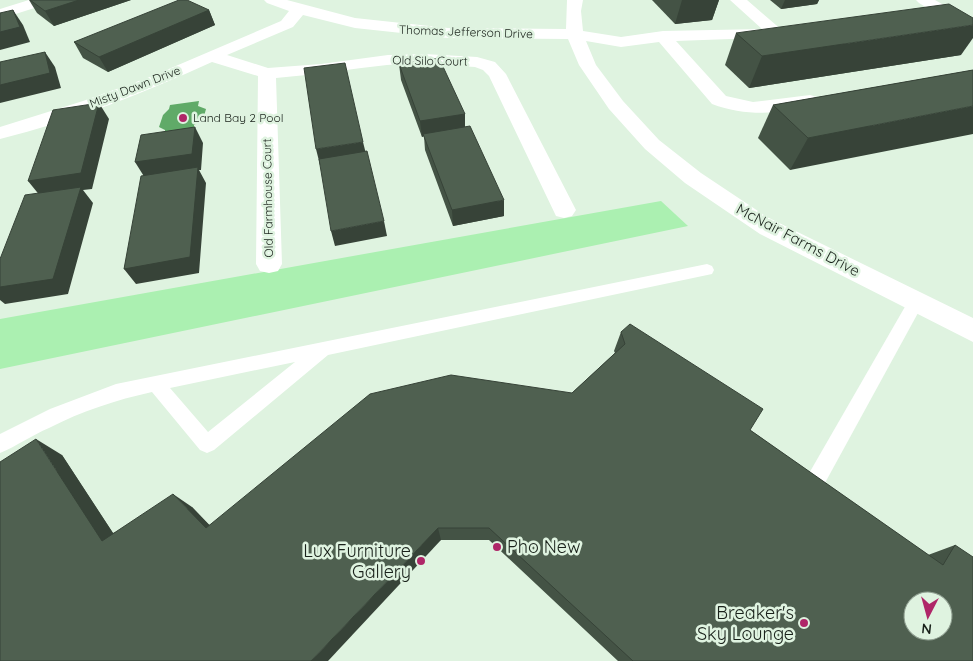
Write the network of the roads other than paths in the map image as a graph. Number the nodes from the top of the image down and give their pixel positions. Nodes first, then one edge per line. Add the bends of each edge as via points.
1 (45, 0) edge
2 (272, 0) edge
3 (575, 0) edge
4 (738, 0) edge
5 (924, 0) edge
6 (299, 9) junction
7 (946, 13) junction
8 (0, 14) edge
9 (917, 17) edge
10 (973, 29) edge
11 (794, 32) edge
12 (574, 34) junction
13 (777, 34) junction
14 (663, 36) junction
15 (211, 56) junction
16 (267, 73) junction
17 (825, 99) edge
18 (2, 136) edge
19 (564, 210) dead end
20 (269, 264) dead end
21 (707, 270) dead end
22 (916, 302) junction
23 (973, 330) edge
24 (326, 347) junction
25 (155, 383) junction
26 (0, 444) edge
27 (806, 498) edge

1 - 8 street
2 - 6 street, Thomas Jefferson Drive
3 - 12 street, McNair Farms Drive
4 - 13 street
5 - 7 street
6 - 12 street, Thomas Jefferson Drive via 355,23 408,30
6 - 15 street, Misty Dawn Drive via 287,24
7 - 9 street
7 - 10 street
11 - 13 street, Thomas Jefferson Drive
12 - 14 street, Thomas Jefferson Drive via 621,42
12 - 22 street, McNair Farms Drive via 588,68 610,100 637,131 676,165 760,223
13 - 14 street, Thomas Jefferson Drive
14 - 17 street via 719,100 729,105 756,109
15 - 16 street, Old Silo Court
15 - 18 street, Misty Dawn Drive via 156,81
16 - 19 street, Old Silo Court via 388,60 476,62 489,66 497,74
16 - 20 street, Old Farmhouse Court
21 - 24 lane
22 - 23 street, McNair Farms Drive
22 - 27 lane
24 - 25 lane
24 - 25 lane via 207,444
25 - 26 lane via 73,407

